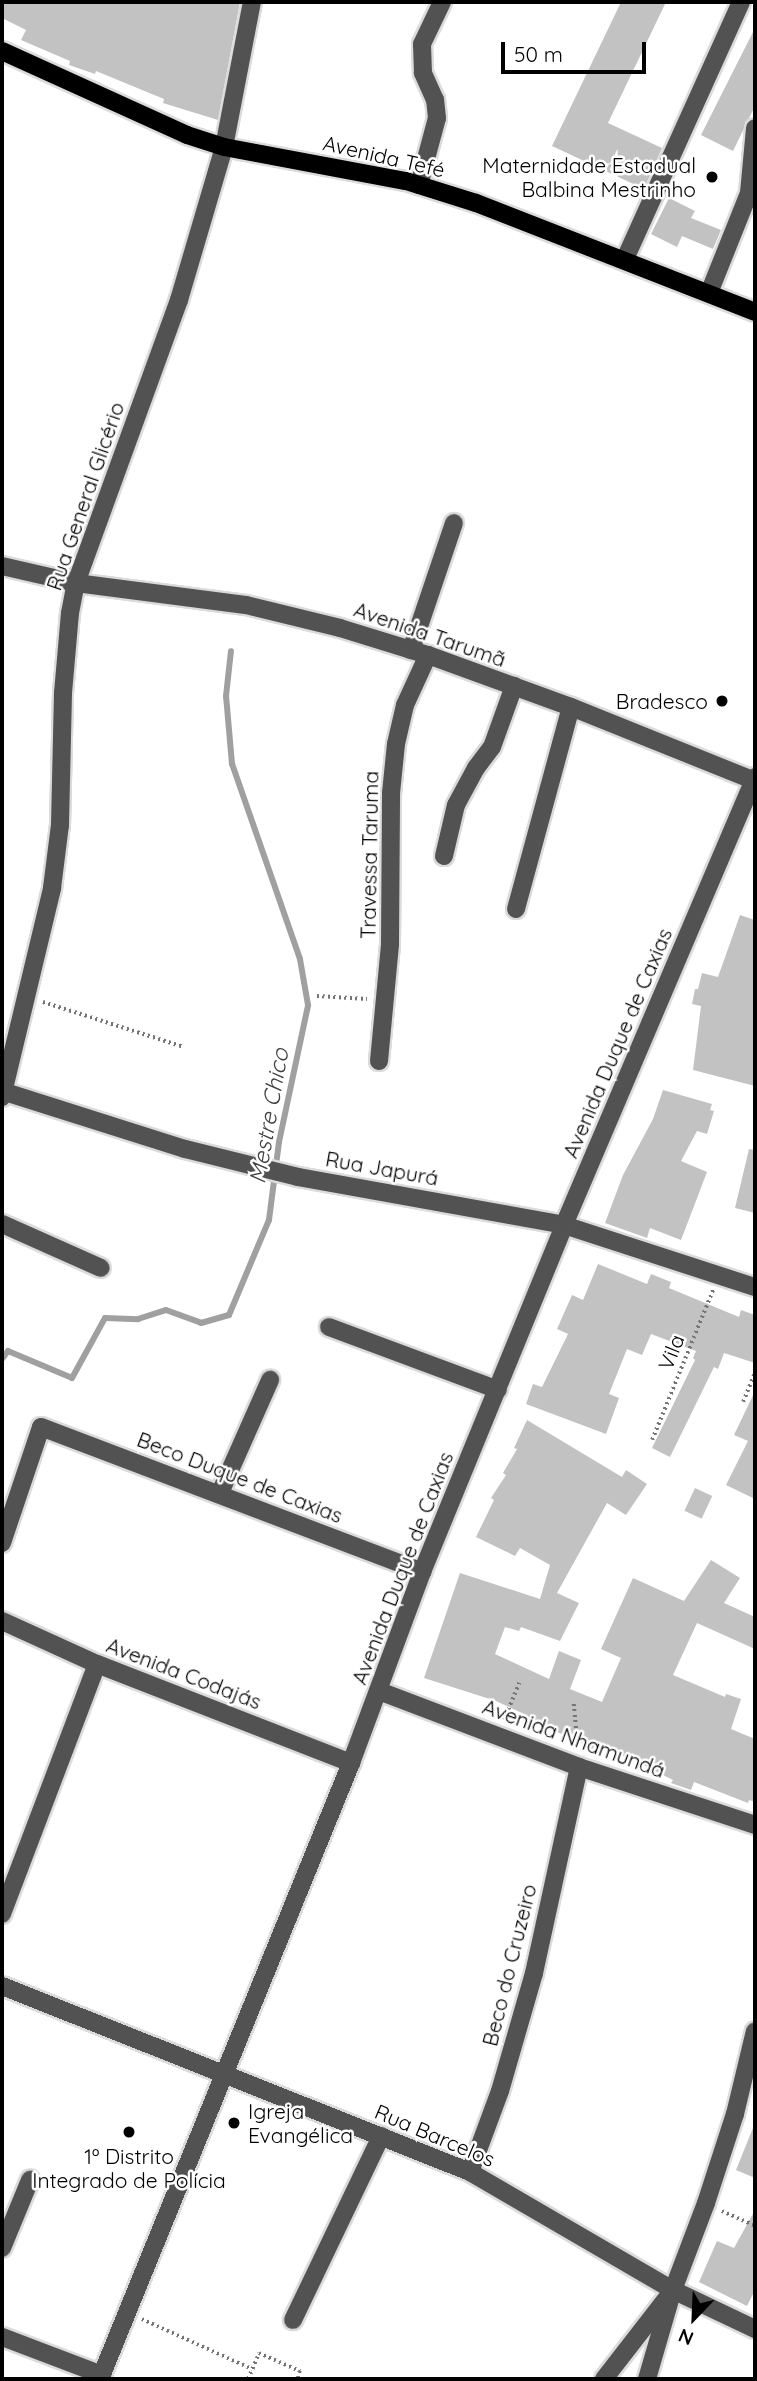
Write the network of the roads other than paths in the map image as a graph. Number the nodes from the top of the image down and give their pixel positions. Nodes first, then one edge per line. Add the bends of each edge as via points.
1 (252, 2) edge
2 (442, 2) edge
3 (741, 2) edge
4 (2, 51) edge
5 (755, 128) edge
6 (224, 147) junction
7 (419, 185) junction
8 (625, 259) junction
9 (709, 293) junction
10 (755, 312) edge
11 (454, 523) dead end
12 (2, 566) edge
13 (76, 583) junction
14 (419, 652) junction
15 (514, 687) junction
16 (571, 708) junction
17 (755, 779) edge
18 (444, 856) dead end
19 (516, 909) dead end
20 (379, 1061) dead end
21 (2, 1094) edge
22 (2, 1224) edge
23 (564, 1225) junction
24 (101, 1268) dead end
25 (755, 1287) edge
26 (328, 1327) dead end
27 (270, 1380) dead end
28 (498, 1390) junction
29 (220, 1493) junction
30 (2, 1543) edge
31 (422, 1572) junction
32 (2, 1621) edge
33 (97, 1664) junction
34 (379, 1690) junction
35 (351, 1762) junction
36 (579, 1767) junction
37 (755, 1825) edge
38 (2, 1914) edge
39 (2, 1986) edge
40 (755, 2031) edge
41 (223, 2074) junction
42 (381, 2136) junction
43 (470, 2172) junction
44 (30, 2180) dead end
45 (2, 2248) edge
46 (673, 2290) junction
47 (293, 2320) dead end
48 (755, 2329) edge
49 (2, 2337) edge
50 (101, 2377) edge
51 (604, 2379) edge
52 (648, 2379) edge

1 - 6 street, Rua General Glicério
2 - 7 street via 422,44 423,73 437,118
3 - 8 street
4 - 6 main road, Avenida Tefé via 142,117
5 - 9 street via 749,194
6 - 7 main road, Avenida Tefé
6 - 13 street, Rua General Glicério via 179,300
7 - 8 main road, Avenida Tefé
8 - 9 main road, Avenida Tefé
9 - 10 main road, Avenida Tefé
11 - 14 street, Travessa Taruma
12 - 13 street, Avenida Tarumã
13 - 14 street, Avenida Tarumã via 246,605
13 - 21 street, Rua General Glicério via 63,693 60,825 52,888
14 - 15 street, Avenida Tarumã
14 - 20 street, Travessa Taruma via 396,744 391,793 390,944
15 - 16 street, Avenida Tarumã
15 - 18 street via 492,747 456,805
16 - 17 street, Avenida Tarumã
16 - 19 street
17 - 23 street, Avenida Duque de Caxias
21 - 23 street, Rua Japurá via 185,1149 298,1177
22 - 24 street
23 - 25 street, Rua Japurá
23 - 28 street, Avenida Duque de Caxias
26 - 28 street
27 - 29 street
28 - 31 street, Avenida Duque de Caxias
29 - 30 street, Beco Duque de Caxias via 41,1427
29 - 31 street, Beco Duque de Caxias
31 - 34 street, Avenida Duque de Caxias
32 - 33 street, Avenida Codajás
33 - 35 street, Avenida Codajás
33 - 38 street
34 - 35 street, Avenida Duque de Caxias
34 - 36 street, Avenida Nhamundá
35 - 41 street, Avenida Duque de Caxias
36 - 37 street, Avenida Nhamundá
36 - 43 street, Beco do Cruzeiro via 534,1973 500,2091
39 - 41 street, Rua Barcelos
40 - 46 street via 735,2114
41 - 42 street, Rua Barcelos
41 - 50 street, Avenida Duque de Caxias
42 - 43 street, Rua Barcelos
42 - 47 street
43 - 46 street, Rua Barcelos
44 - 45 street
46 - 48 street, Rua Barcelos
46 - 51 street
46 - 52 street
49 - 50 street

